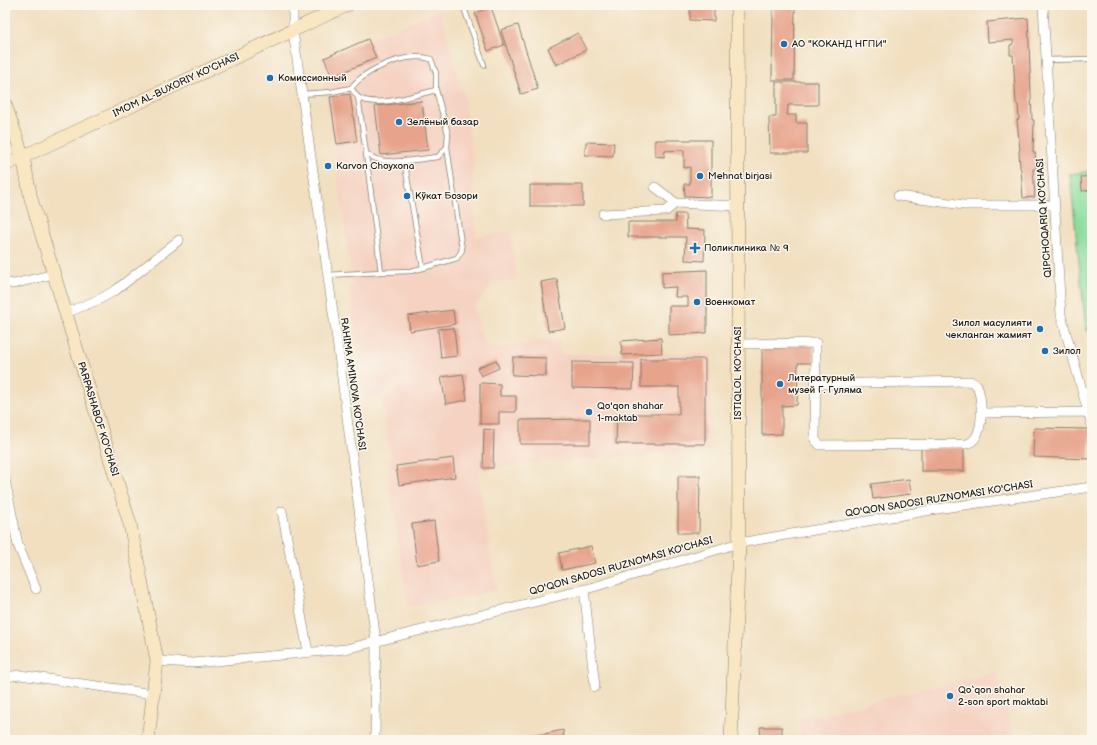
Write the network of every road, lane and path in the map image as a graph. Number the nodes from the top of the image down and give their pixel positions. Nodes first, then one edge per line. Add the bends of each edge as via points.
1 (293, 5) edge
2 (347, 5) edge
3 (463, 5) edge
4 (737, 5) edge
5 (1043, 5) edge
6 (293, 31) junction
7 (1092, 59) edge
8 (1046, 60) junction
9 (484, 65) dead end
10 (351, 88) junction
11 (436, 90) junction
12 (301, 94) junction
13 (358, 97) junction
14 (5, 104) edge
15 (447, 147) junction
16 (366, 153) junction
17 (23, 156) junction
18 (404, 160) junction
19 (5, 165) edge
20 (655, 187) dead end
21 (898, 196) dead end
22 (676, 203) junction
23 (1054, 205) junction
24 (738, 206) junction
25 (603, 214) dead end
26 (179, 240) dead end
27 (423, 268) junction
28 (381, 272) junction
29 (54, 274) junction
30 (327, 275) junction
31 (5, 282) edge
32 (66, 313) junction
33 (738, 344) junction
34 (816, 384) junction
35 (1087, 412) junction
36 (983, 413) junction
37 (1092, 426) edge
38 (5, 480) edge
39 (1092, 487) edge
40 (282, 511) dead end
41 (739, 543) junction
42 (36, 589) dead end
43 (584, 589) junction
44 (376, 641) junction
45 (308, 652) junction
46 (156, 662) junction
47 (5, 677) edge
48 (595, 687) dead end
49 (153, 694) junction
50 (148, 740) edge
51 (375, 740) edge
52 (732, 740) edge

1 - 6 street, RAHIMA AMINOVA KO'CHASI
2 - 6 main road, IMOM AL-BUXORIY KO'CHASI
3 - 9 lane
4 - 24 main road, ISTIQLOL KO'CHASI
5 - 8 street, QIPCHOQARIQ KO'CHASI
6 - 12 street, RAHIMA AMINOVA KO'CHASI
6 - 17 main road, IMOM AL-BUXORIY KO'CHASI
7 - 8 lane
8 - 23 street, QIPCHOQARIQ KO'CHASI
10 - 11 lane via 358,79 393,62 421,56 431,59 436,73
10 - 12 lane
10 - 13 lane
11 - 13 lane via 372,102
11 - 15 lane via 448,134
12 - 30 street, RAHIMA AMINOVA KO'CHASI
13 - 16 lane
14 - 17 main road, PARPASHABOF KO'CHASI
15 - 18 lane via 438,156
15 - 27 lane via 462,250 457,258
16 - 18 lane via 382,162
16 - 28 lane
17 - 19 main road, IMOM AL-BUXORIY KO'CHASI
17 - 29 main road, PARPASHABOF KO'CHASI via 31,199
18 - 27 lane
20 - 22 street
21 - 23 street via 964,205
22 - 24 street
22 - 25 street via 666,211
23 - 35 street, QIPCHOQARIQ KO'CHASI via 1062,315
24 - 33 main road, ISTIQLOL KO'CHASI
26 - 32 street via 116,290
27 - 28 lane
28 - 30 lane
29 - 31 street via 13,284
29 - 32 main road, PARPASHABOF KO'CHASI
30 - 44 street, RAHIMA AMINOVA KO'CHASI
32 - 46 main road, PARPASHABOF KO'CHASI via 130,524
33 - 34 street via 816,343
33 - 41 main road, ISTIQLOL KO'CHASI
34 - 36 street via 970,381 976,385 981,397
34 - 36 street via 815,440 820,445 967,444 975,437
35 - 36 street
35 - 37 street, QIPCHOQARIQ KO'CHASI
38 - 42 street via 18,545
39 - 41 street, QO'QON SADOSI RUZNOMASI KO'CHASI via 943,508
40 - 45 street
41 - 43 street, QO'QON SADOSI RUZNOMASI KO'CHASI
41 - 52 main road, ISTIQLOL KO'CHASI
43 - 44 street, QO'QON SADOSI RUZNOMASI KO'CHASI
43 - 48 street
44 - 45 street, QO'QON SADOSI RUZNOMASI KO'CHASI via 346,649
44 - 51 street, RAHIMA AMINOVA KO'CHASI
45 - 46 street, QO'QON SADOSI RUZNOMASI KO'CHASI via 194,663
46 - 49 main road, PARPASHABOF KO'CHASI
47 - 49 street via 20,675
49 - 50 main road, PARPASHABOF KO'CHASI

